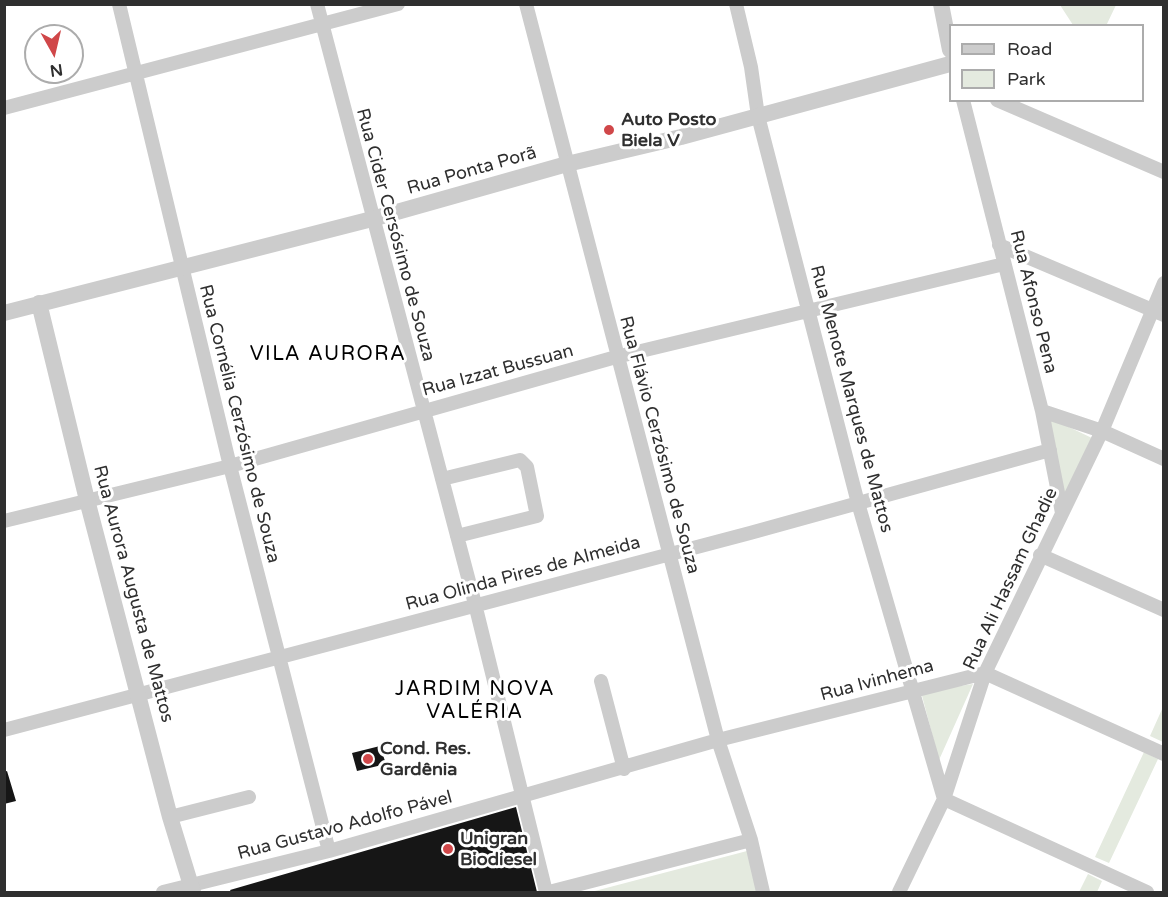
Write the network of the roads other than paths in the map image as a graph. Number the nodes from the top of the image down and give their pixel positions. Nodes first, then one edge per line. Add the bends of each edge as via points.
1 (119, 4) edge
2 (317, 4) edge
3 (398, 4) edge
4 (526, 4) edge
5 (736, 4) edge
6 (941, 4) edge
7 (321, 24) junction
8 (949, 41) edge
9 (949, 65) edge
10 (134, 74) junction
11 (963, 102) edge
12 (1002, 102) edge
13 (4, 108) edge
14 (758, 116) junction
15 (567, 164) junction
16 (1164, 172) edge
17 (372, 219) junction
18 (999, 245) junction
19 (1004, 264) junction
20 (181, 267) junction
21 (1164, 283) edge
22 (39, 303) junction
23 (810, 309) junction
24 (1157, 312) edge
25 (4, 313) edge
26 (616, 357) junction
27 (423, 410) junction
28 (1042, 411) junction
29 (1102, 431) junction
30 (1050, 450) junction
31 (1164, 459) edge
32 (230, 466) junction
33 (442, 479) junction
34 (87, 500) junction
35 (858, 503) junction
36 (1062, 513) junction
37 (4, 521) edge
38 (457, 536) junction
39 (671, 553) junction
40 (1040, 555) junction
41 (475, 604) junction
42 (1164, 610) edge
43 (280, 658) junction
44 (985, 673) junction
45 (601, 681) dead end
46 (914, 689) junction
47 (140, 696) junction
48 (779, 726) joint
49 (4, 730) edge
50 (718, 740) junction
51 (1164, 754) edge
52 (624, 769) junction
53 (523, 796) junction
54 (249, 797) dead end
55 (945, 799) junction
56 (170, 817) junction
57 (751, 840) junction
58 (330, 851) junction
59 (192, 889) edge
60 (164, 892) edge
61 (548, 892) edge
62 (763, 892) edge
63 (899, 892) edge
64 (1147, 892) edge

1 - 10 street, Rua Cornélia Cerzósimo de Souza
2 - 7 street, Rua Cider Cersósimo de Souza
3 - 7 street
4 - 15 street, Rua Flávio Cerzósimo de Souza
5 - 14 street, Rua Menote Marques de Mattos
6 - 8 street
7 - 10 street
7 - 17 street, Rua Cider Cersósimo de Souza
9 - 14 street, Rua Ponta Porã
10 - 13 street
10 - 20 street, Rua Cornélia Cerzósimo de Souza
11 - 18 street, Rua Afonso Pena
12 - 16 street
14 - 15 street, Rua Ponta Porã
14 - 23 street, Rua Menote Marques de Mattos
15 - 17 street, Rua Ponta Porã
15 - 26 street, Rua Flávio Cerzósimo de Souza
17 - 20 street, Rua Ponta Porã
17 - 27 street, Rua Cider Cersósimo de Souza
18 - 19 street, Rua Afonso Pena
18 - 24 street
19 - 23 street, Rua Izzat Bussuan
19 - 28 street, Rua Afonso Pena
20 - 22 street, Rua Ponta Porã
20 - 32 street, Rua Cornélia Cerzósimo de Souza
21 - 24 street, Rua Ali Hassam Ghadie
22 - 25 street, Rua Ponta Porã
22 - 34 street, Rua Aurora Augusta de Mattos
23 - 26 street, Rua Izzat Bussuan
23 - 35 street, Rua Menote Marques de Mattos
24 - 29 street, Rua Ali Hassam Ghadie
26 - 27 street, Rua Izzat Bussuan
26 - 39 street, Rua Flávio Cerzósimo de Souza
27 - 32 street, Rua Izzat Bussuan
27 - 33 street, Rua Cider Cersósimo de Souza
28 - 29 street
28 - 30 street, Rua Afonso Pena
29 - 31 street
29 - 36 street, Rua Ali Hassam Ghadie
30 - 35 street, Rua Olinda Pires de Almeida
30 - 36 street, Rua Afonso Pena
32 - 34 street, Rua Izzat Bussuan
32 - 43 street, Rua Cornélia Cerzósimo de Souza
33 - 38 street, Rua Cider Cersósimo de Souza
33 - 38 street via 520,460 527,467 537,516
34 - 37 street, Rua Izzat Bussuan
34 - 47 street, Rua Aurora Augusta de Mattos
35 - 39 street, Rua Olinda Pires de Almeida
35 - 46 street, Rua Menote Marques de Mattos
36 - 40 street, Rua Ali Hassam Ghadie
38 - 41 street, Rua Cider Cersósimo de Souza
39 - 41 street, Rua Olinda Pires de Almeida
39 - 50 street, Rua Flávio Cerzósimo de Souza
40 - 42 street
40 - 44 street, Rua Ali Hassam Ghadie
41 - 43 street, Rua Olinda Pires de Almeida
41 - 53 street, Rua Cider Cersósimo de Souza
43 - 47 street, Rua Olinda Pires de Almeida
43 - 58 street, Rua Cornélia Cerzósimo de Souza
44 - 46 street, Rua Ivinhema
44 - 51 street
44 - 55 street, Rua Ali Hassam Ghadie
45 - 52 street
46 - 48 street, Rua Ivinhema
46 - 55 street, Rua Menote Marques de Mattos
47 - 49 street, Rua Olinda Pires de Almeida
47 - 56 street, Rua Aurora Augusta de Mattos
48 - 50 street, Rua Gustavo Adolfo Pável
50 - 52 street, Rua Gustavo Adolfo Pável
50 - 57 street, Rua Flávio Cerzósimo de Souza
52 - 53 street, Rua Gustavo Adolfo Pável
53 - 58 street, Rua Gustavo Adolfo Pável
53 - 61 street, Rua Cider Cersósimo de Souza
54 - 56 street
55 - 63 street, Rua Ali Hassam Ghadie
55 - 64 street
56 - 59 street, Rua Aurora Augusta de Mattos
57 - 61 street
57 - 62 street, Rua Flávio Cerzósimo de Souza
58 - 59 street, Rua Gustavo Adolfo Pável
59 - 60 street, Rua Gustavo Adolfo Pável

